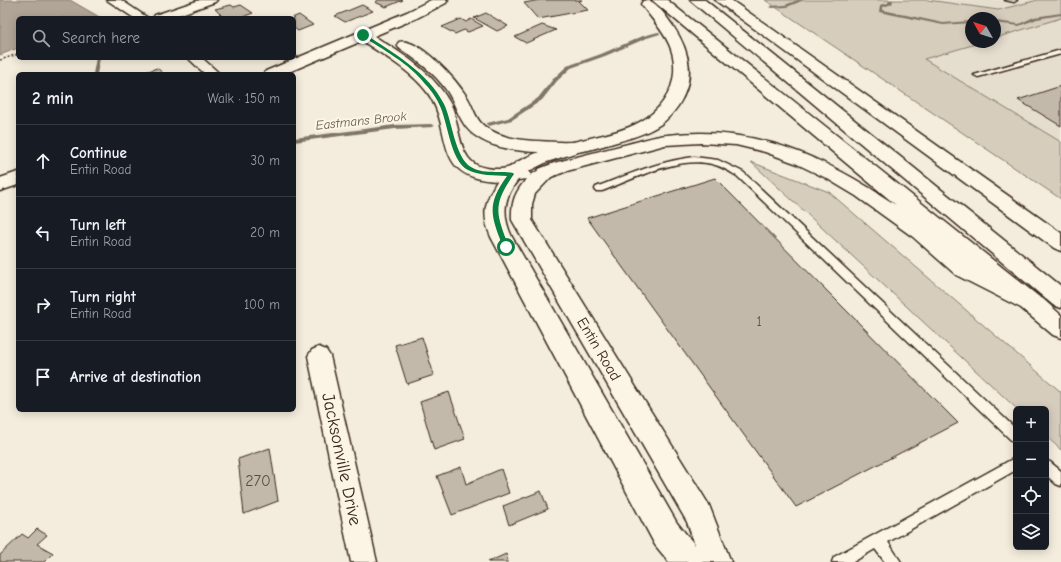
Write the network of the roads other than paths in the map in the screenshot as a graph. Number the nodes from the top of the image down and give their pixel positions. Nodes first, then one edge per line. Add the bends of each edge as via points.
1 (113, 0) edge
2 (212, 0) edge
3 (441, 0) edge
4 (644, 0) edge
5 (659, 0) edge
6 (697, 0) edge
7 (1008, 0) edge
8 (1014, 0) edge
9 (727, 2) edge
10 (139, 16) edge
11 (165, 16) edge
12 (379, 29) junction
13 (363, 35) junction
14 (1061, 52) edge
15 (196, 60) edge
16 (211, 72) edge
17 (276, 72) edge
18 (978, 75) dead end
19 (575, 148) junction
20 (546, 173) junction
21 (511, 174) junction
22 (16, 179) edge
23 (0, 185) edge
24 (599, 189) dead end
25 (1061, 243) edge
26 (1061, 299) edge
27 (1035, 305) junction
28 (1061, 328) edge
29 (319, 356) dead end
30 (1013, 434) edge
31 (1013, 465) edge
32 (1049, 469) edge
33 (1061, 480) edge
34 (877, 540) junction
35 (364, 562) edge
36 (689, 562) edge
37 (716, 562) edge
38 (839, 562) edge
39 (894, 562) edge

1 - 10 street
2 - 11 street
3 - 12 main road via 427,9
4 - 19 main road via 665,22 679,50 682,62 680,87 662,116 650,124
5 - 27 main road
6 - 26 main road
7 - 8 lane
9 - 25 main road
12 - 13 main road
12 - 19 main road via 416,52 444,76 460,98 476,129 501,141 522,145
13 - 17 main road
13 - 21 main road via 400,59 426,81 442,104 457,152 464,165 485,173
14 - 18 lane
15 - 16 street
19 - 21 main road via 531,162
20 - 21 main road
20 - 27 main road via 678,138 732,139 774,147 826,169 920,232 963,268
20 - 37 main road, Entin Road via 526,191 522,200 522,220 699,515
21 - 36 main road, Entin Road via 495,207 495,218 504,242 666,534
22 - 23 main road
24 - 30 lane via 689,159 726,165 740,174
27 - 28 main road
29 - 35 street, Jacksonville Drive
31 - 34 lane
32 - 33 lane
34 - 38 lane
34 - 39 lane

